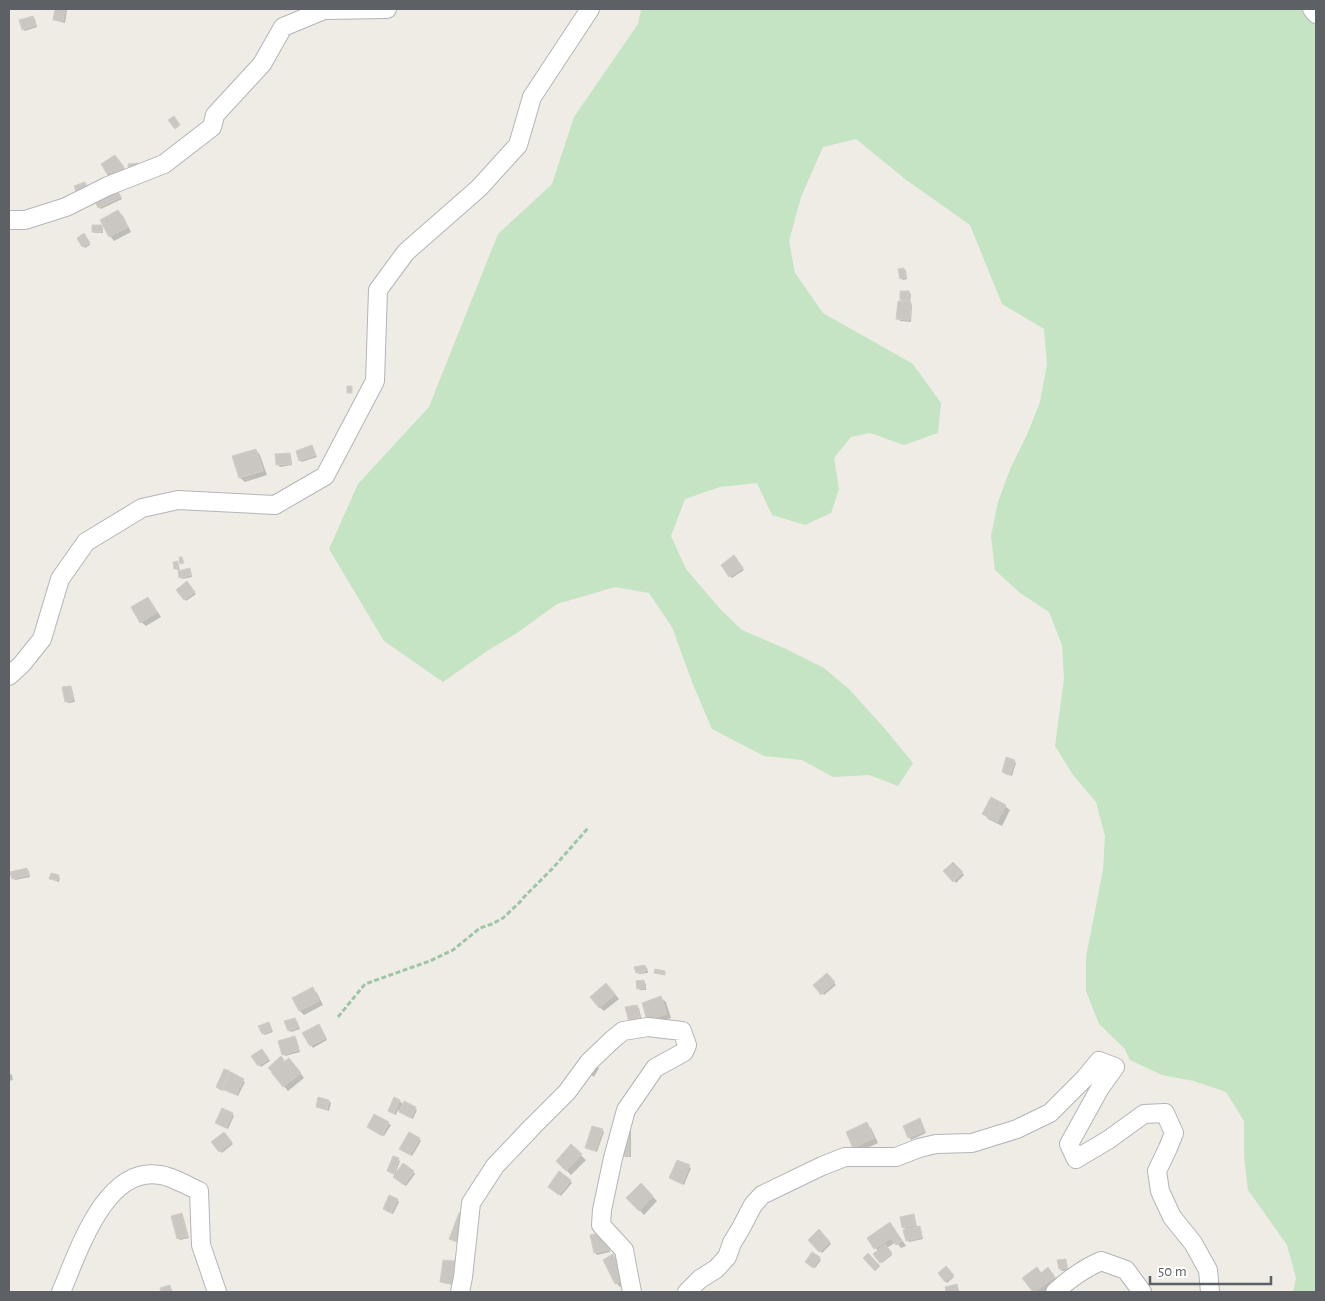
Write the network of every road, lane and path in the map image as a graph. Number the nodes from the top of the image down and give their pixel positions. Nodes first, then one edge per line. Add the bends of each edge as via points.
1 (386, 9) edge
2 (590, 9) edge
3 (1312, 9) edge
4 (1316, 14) edge
5 (9, 220) edge
6 (9, 676) edge
7 (588, 828) dead end
8 (338, 1017) dead end
9 (61, 1292) edge
10 (217, 1292) edge
11 (460, 1292) edge
12 (632, 1292) edge
13 (687, 1292) edge
14 (1055, 1292) edge
15 (1142, 1292) edge
16 (1210, 1292) edge

1 - 5 street via 324,10 283,27 262,64 215,115 212,127 164,164 66,207 25,220
2 - 6 street via 532,97 518,145 479,188 406,252 378,290 375,381 324,476 275,505 178,500 142,508 86,542 60,579 42,639
3 - 4 street
7 - 8 path via 503,918 480,928 453,950 430,961 365,984
9 - 10 street via 104,1204 124,1183 149,1174 161,1175 199,1191 201,1245
11 - 12 street via 471,1203 495,1166 567,1092 589,1062 623,1032 648,1027 682,1031 687,1045 684,1052 655,1068 626,1110 602,1210 601,1225 624,1250
13 - 16 street via 727,1257 753,1205 762,1195 845,1157 896,1157 936,1144 972,1143 1017,1129 1050,1113 1098,1061 1116,1067 1100,1088 1069,1144 1076,1159 1144,1114 1165,1113 1174,1133 1156,1170 1160,1191 1172,1217 1193,1243 1208,1270
14 - 15 street via 1067,1280 1101,1261 1126,1270

